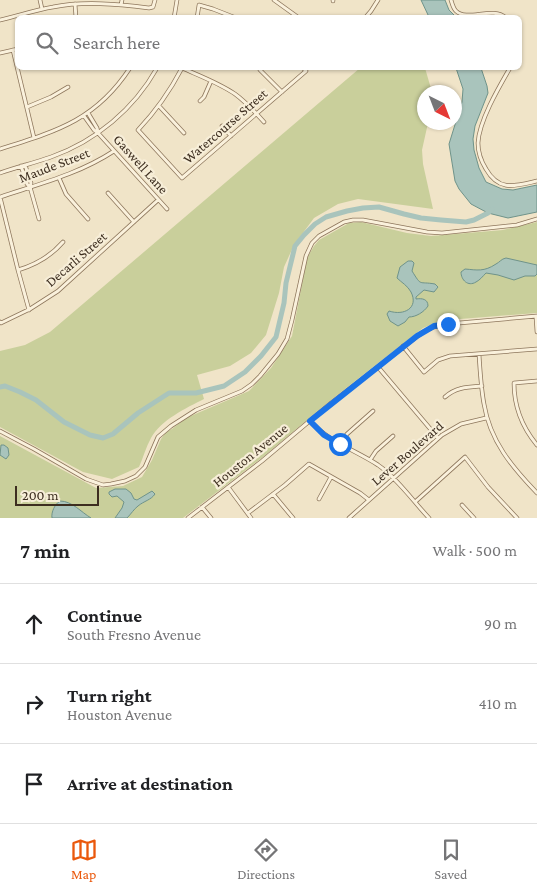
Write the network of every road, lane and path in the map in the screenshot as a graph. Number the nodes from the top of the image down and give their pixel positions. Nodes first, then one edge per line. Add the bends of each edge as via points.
1 (40, 0) edge
2 (122, 0) edge
3 (155, 0) edge
4 (177, 0) edge
5 (274, 0) edge
6 (378, 0) edge
7 (451, 0) edge
8 (75, 4) junction
9 (121, 5) junction
10 (42, 9) junction
11 (19, 15) edge
12 (76, 15) edge
13 (174, 15) edge
14 (197, 15) edge
15 (228, 15) edge
16 (293, 15) edge
17 (367, 15) edge
18 (502, 15) edge
19 (15, 16) edge
20 (0, 20) edge
21 (15, 50) edge
22 (0, 53) edge
23 (19, 70) edge
24 (128, 70) edge
25 (156, 70) edge
26 (181, 70) edge
27 (186, 70) edge
28 (260, 70) dead end
29 (305, 70) edge
30 (509, 70) edge
31 (211, 81) junction
32 (68, 87) dead end
33 (282, 92) junction
34 (200, 102) dead end
35 (159, 106) junction
36 (27, 107) junction
37 (86, 114) junction
38 (256, 114) junction
39 (264, 122) dead end
40 (222, 126) dead end
41 (98, 133) junction
42 (184, 133) dead end
43 (230, 136) junction
44 (34, 138) junction
45 (0, 149) edge
46 (114, 150) junction
47 (23, 166) junction
48 (0, 173) edge
49 (59, 178) junction
50 (537, 181) edge
51 (30, 187) junction
52 (108, 193) dead end
53 (0, 197) edge
54 (158, 200) junction
55 (167, 209) dead end
56 (39, 219) dead end
57 (88, 219) dead end
58 (537, 219) edge
59 (134, 222) junction
60 (63, 242) dead end
61 (18, 270) junction
62 (28, 310) junction
63 (536, 317) edge
64 (0, 322) edge
65 (537, 332) edge
66 (403, 346) junction
67 (537, 349) edge
68 (479, 354) junction
69 (378, 367) junction
70 (537, 381) edge
71 (482, 386) junction
72 (444, 397) dead end
73 (373, 411) dead end
74 (486, 418) junction
75 (310, 421) junction
76 (0, 431) edge
77 (393, 436) dead end
78 (438, 438) junction
79 (340, 444) junction
80 (537, 445) edge
81 (370, 460) junction
82 (331, 477) junction
83 (393, 478) junction
84 (228, 487) junction
85 (537, 493) edge
86 (273, 494) junction
87 (320, 499) dead end
88 (369, 500) junction
89 (415, 502) junction
90 (462, 505) dead end
91 (202, 507) junction
92 (248, 513) junction
93 (188, 518) edge
94 (211, 518) edge
95 (251, 518) edge
96 (293, 518) edge
97 (349, 518) edge
98 (429, 518) edge
99 (474, 518) edge
100 (516, 518) edge

1 - 10 street
2 - 9 street
3 - 9 street via 153,7 149,8
4 - 13 street
5 - 16 street
6 - 17 street
7 - 18 street via 455,10 462,14
8 - 9 street
8 - 10 street
8 - 12 street
10 - 11 street
14 - 15 street via 199,5
19 - 20 street
21 - 22 street
23 - 36 street
24 - 37 street via 114,89
25 - 41 street via 134,101
26 - 35 street
27 - 31 street
28 - 33 street
29 - 33 street, Watercourse Street
30 - 50 street via 484,120 478,142 479,152 489,174 503,185
31 - 34 street
31 - 38 street via 235,94
32 - 36 street
33 - 38 street, Watercourse Street
35 - 42 street
35 - 43 street, Watercourse Street via 138,130 182,178
36 - 44 street
37 - 41 street, Gaswell Lane
37 - 44 street
38 - 39 street
38 - 43 street, Watercourse Street
40 - 43 street
41 - 46 street, Gaswell Lane
41 - 47 street via 52,157
44 - 45 street
46 - 49 street, Maude Street
46 - 54 street, Gaswell Lane
47 - 48 street
47 - 51 street via 26,184
49 - 51 street, Maude Street
49 - 57 street via 66,194
51 - 53 street, Maude Street
51 - 56 street
52 - 59 street
53 - 61 street
54 - 55 street, Gaswell Lane
54 - 59 street, Decarli Street
58 - 76 street via 517,225 442,233 353,220 319,236 306,256 287,339 266,370 249,387 196,410 171,426 158,437 142,471 131,479 103,484 86,479
59 - 62 street, Decarli Street via 66,284
60 - 61 street via 44,259
61 - 62 street
62 - 64 street, Decarli Street
63 - 65 street
63 - 66 street, Houston Avenue via 441,325 423,332
66 - 68 street via 424,372 446,357
66 - 69 street, Houston Avenue
67 - 68 street
68 - 71 street
69 - 75 street, Houston Avenue
69 - 78 street
70 - 80 street via 514,383 519,415
71 - 72 street via 460,388
71 - 74 street
73 - 79 street
74 - 78 street, Lever Boulevard via 458,425
74 - 85 street via 506,458
75 - 79 street via 324,435
75 - 84 street, Houston Avenue
77 - 81 street
78 - 83 street, Lever Boulevard
79 - 81 street
81 - 83 street
82 - 86 street via 309,464
82 - 87 street
82 - 88 street
83 - 88 street, Lever Boulevard
83 - 89 street
84 - 91 street, Houston Avenue
84 - 92 street
86 - 92 street
86 - 96 street
88 - 97 street, Lever Boulevard
89 - 98 street
89 - 100 street via 465,457
90 - 99 street
91 - 93 street, Houston Avenue
91 - 94 street
92 - 95 street

